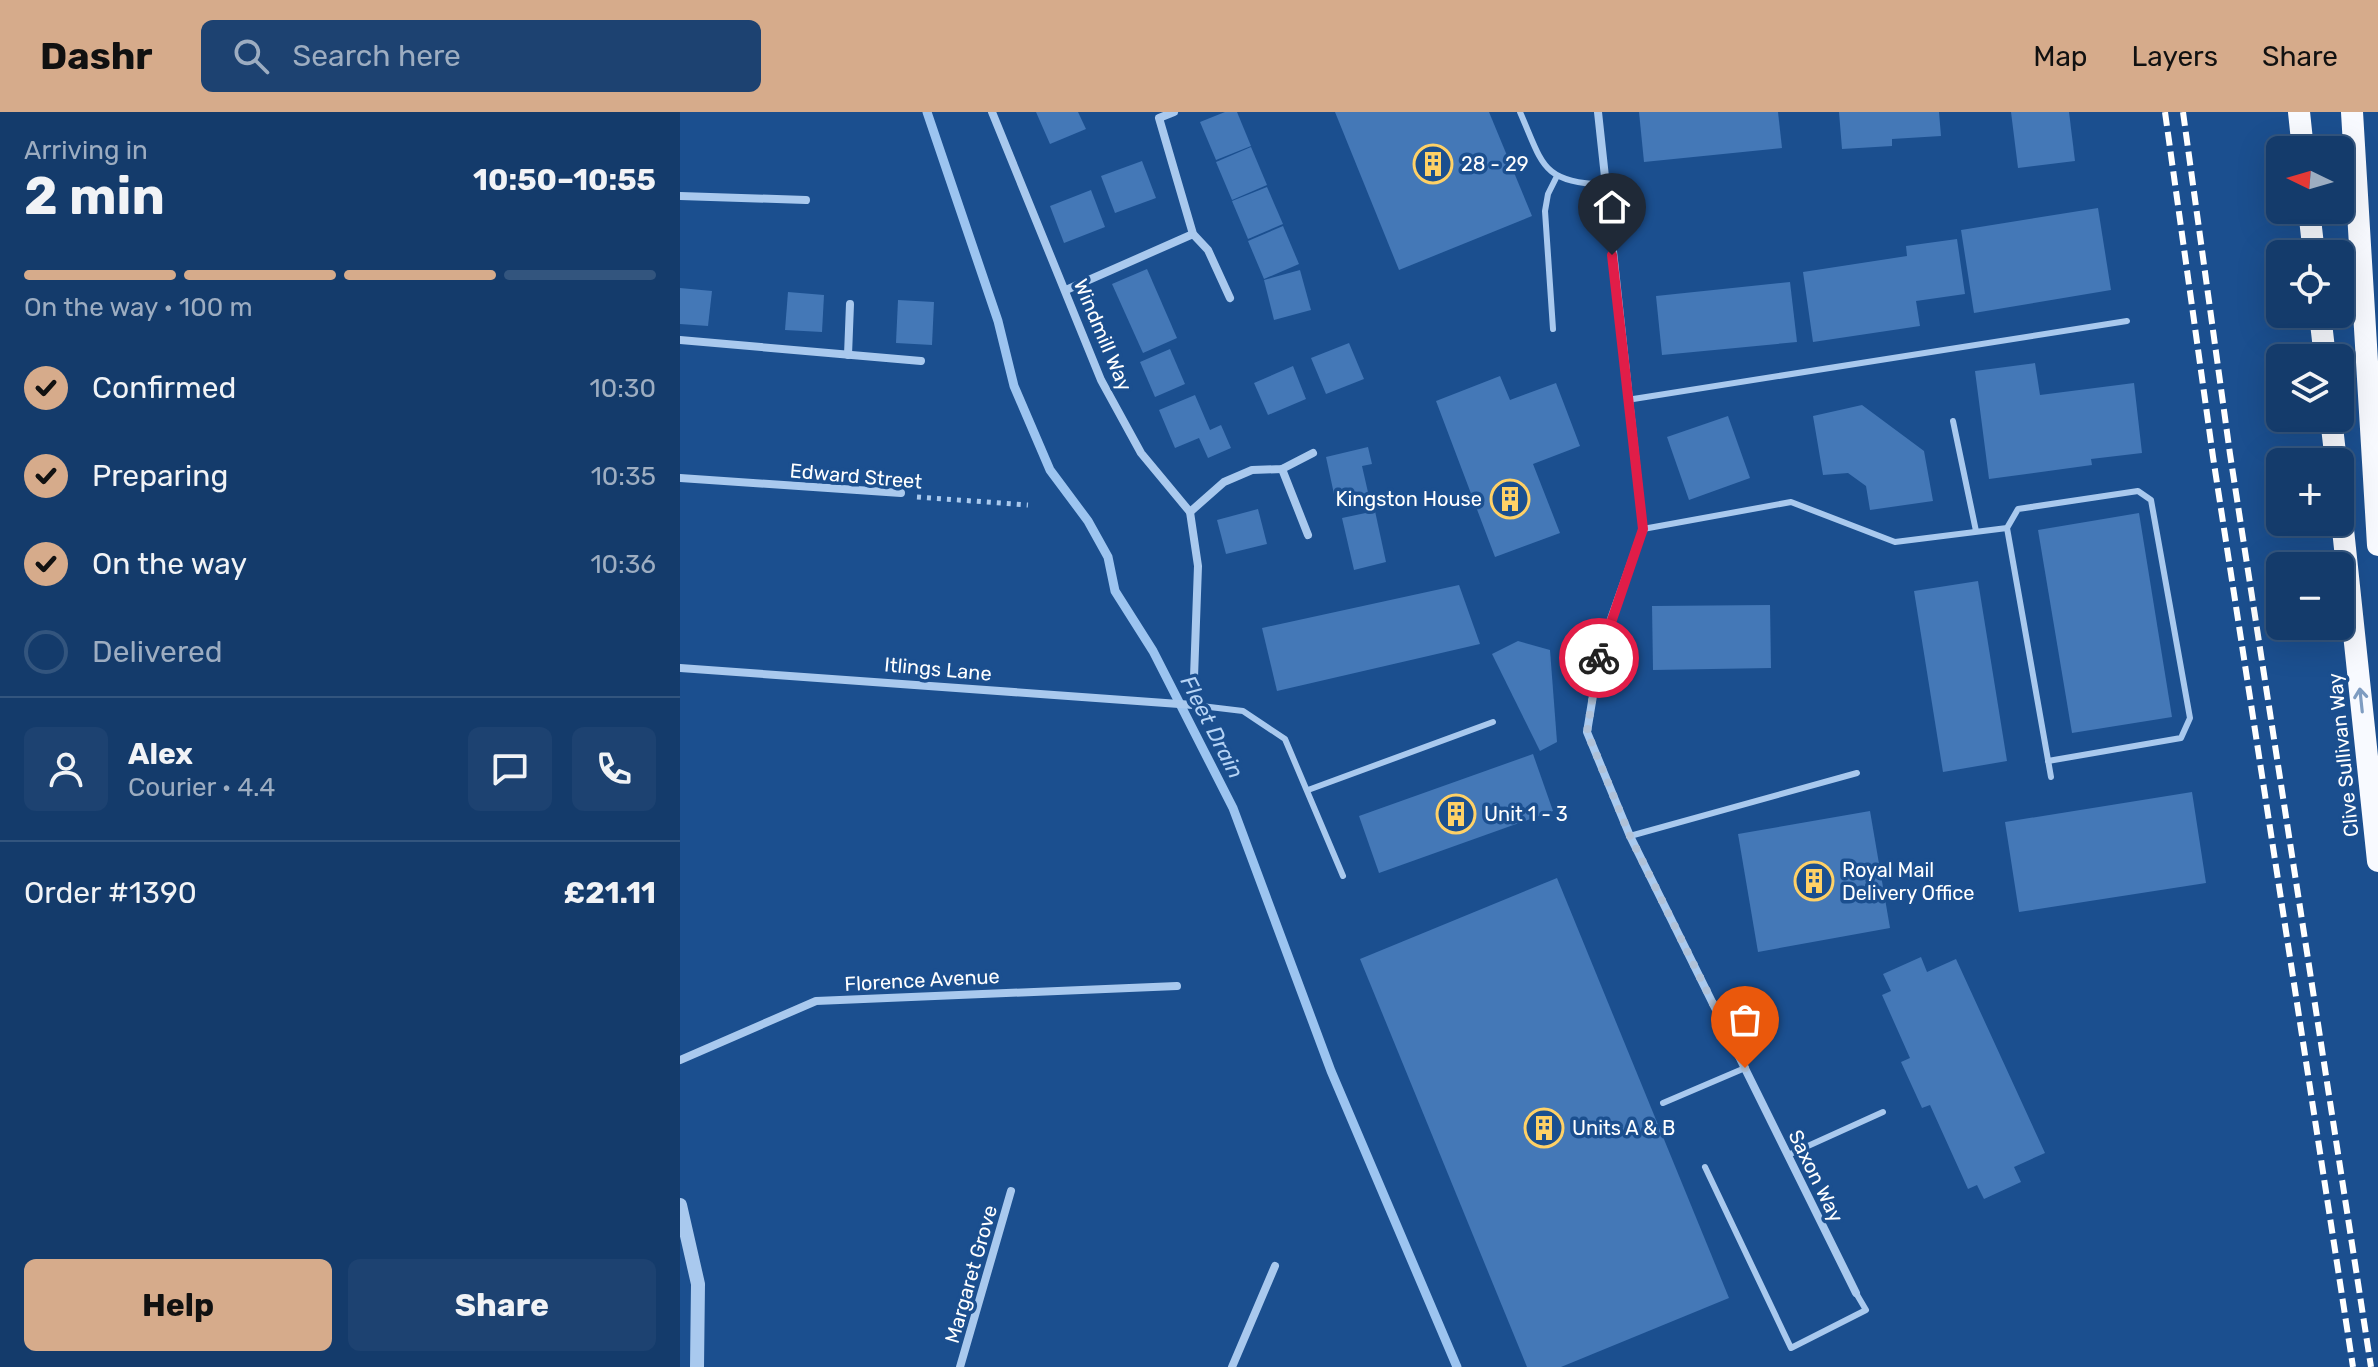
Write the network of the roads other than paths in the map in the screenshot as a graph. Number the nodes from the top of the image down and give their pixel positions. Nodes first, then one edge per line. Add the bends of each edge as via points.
1 (992, 112) edge
2 (1174, 112) edge
3 (1520, 112) edge
4 (1598, 112) edge
5 (2299, 112) edge
6 (2352, 112) edge
7 (2302, 136) edge
8 (1556, 178) junction
9 (1605, 185) junction
10 (680, 196) edge
11 (806, 200) dead end
12 (1193, 234) junction
13 (1066, 290) junction
14 (1230, 298) dead end
15 (850, 304) dead end
16 (2127, 321) dead end
17 (1553, 329) dead end
18 (680, 340) edge
19 (848, 355) junction
20 (921, 361) dead end
21 (1627, 400) junction
22 (1953, 421) dead end
23 (1313, 453) dead end
24 (1282, 469) junction
25 (680, 478) edge
26 (901, 493) road end
27 (1190, 512) junction
28 (2007, 528) junction
29 (1643, 529) junction
30 (1976, 531) junction
31 (1308, 535) dead end
32 (2344, 536) edge
33 (2378, 545) edge
34 (680, 668) edge
35 (1193, 705) junction
36 (1493, 722) dead end
37 (2048, 761) junction
38 (1857, 773) dead end
39 (2051, 777) dead end
40 (1308, 790) junction
41 (1630, 836) junction
42 (2378, 861) edge
43 (1343, 876) dead end
44 (1177, 986) dead end
45 (680, 1060) edge
46 (1745, 1068) junction
47 (1663, 1103) dead end
48 (1883, 1112) dead end
49 (1788, 1155) junction
50 (1705, 1167) dead end
51 (1011, 1191) dead end
52 (680, 1205) edge
53 (1275, 1266) dead end
54 (1856, 1293) joint
55 (697, 1367) edge
56 (960, 1367) edge
57 (1232, 1367) edge

1 - 13 street, Windmill Way
2 - 12 street via 1159,118
3 - 8 lane via 1541,160
4 - 9 street, Saxon Way
5 - 7 highway
6 - 33 highway
8 - 9 lane
8 - 17 lane via 1545,211
9 - 21 street, Saxon Way
10 - 11 street
12 - 13 street
12 - 14 street via 1208,250
13 - 27 street, Windmill Way via 1101,380 1141,453
15 - 19 street
16 - 21 lane
18 - 19 street
19 - 20 street
21 - 29 street, Saxon Way
22 - 30 lane
23 - 24 street
24 - 27 street via 1252,470 1224,482
24 - 31 street
25 - 26 street, Edward Street
27 - 35 street via 1198,566
28 - 30 lane
28 - 37 lane
28 - 37 lane via 2018,509 2138,491 2151,500 2190,718 2181,738
29 - 30 lane via 1791,502 1895,542
29 - 41 street, Saxon Way via 1601,647 1587,732
42 -> 32 highway, Clive Sullivan Way
34 - 35 street, Itlings Lane
35 - 40 lane via 1243,711 1285,739
36 - 40 lane
37 - 39 lane
38 - 41 lane
40 - 43 lane
41 - 46 street, Saxon Way
44 - 45 street, Florence Avenue via 816,1001
46 - 47 lane
46 - 49 street, Saxon Way
48 - 49 lane
49 - 54 street, Saxon Way
50 - 54 lane via 1791,1348 1866,1310
51 - 56 street, Margaret Grove
52 - 55 street via 698,1284
53 - 57 street

